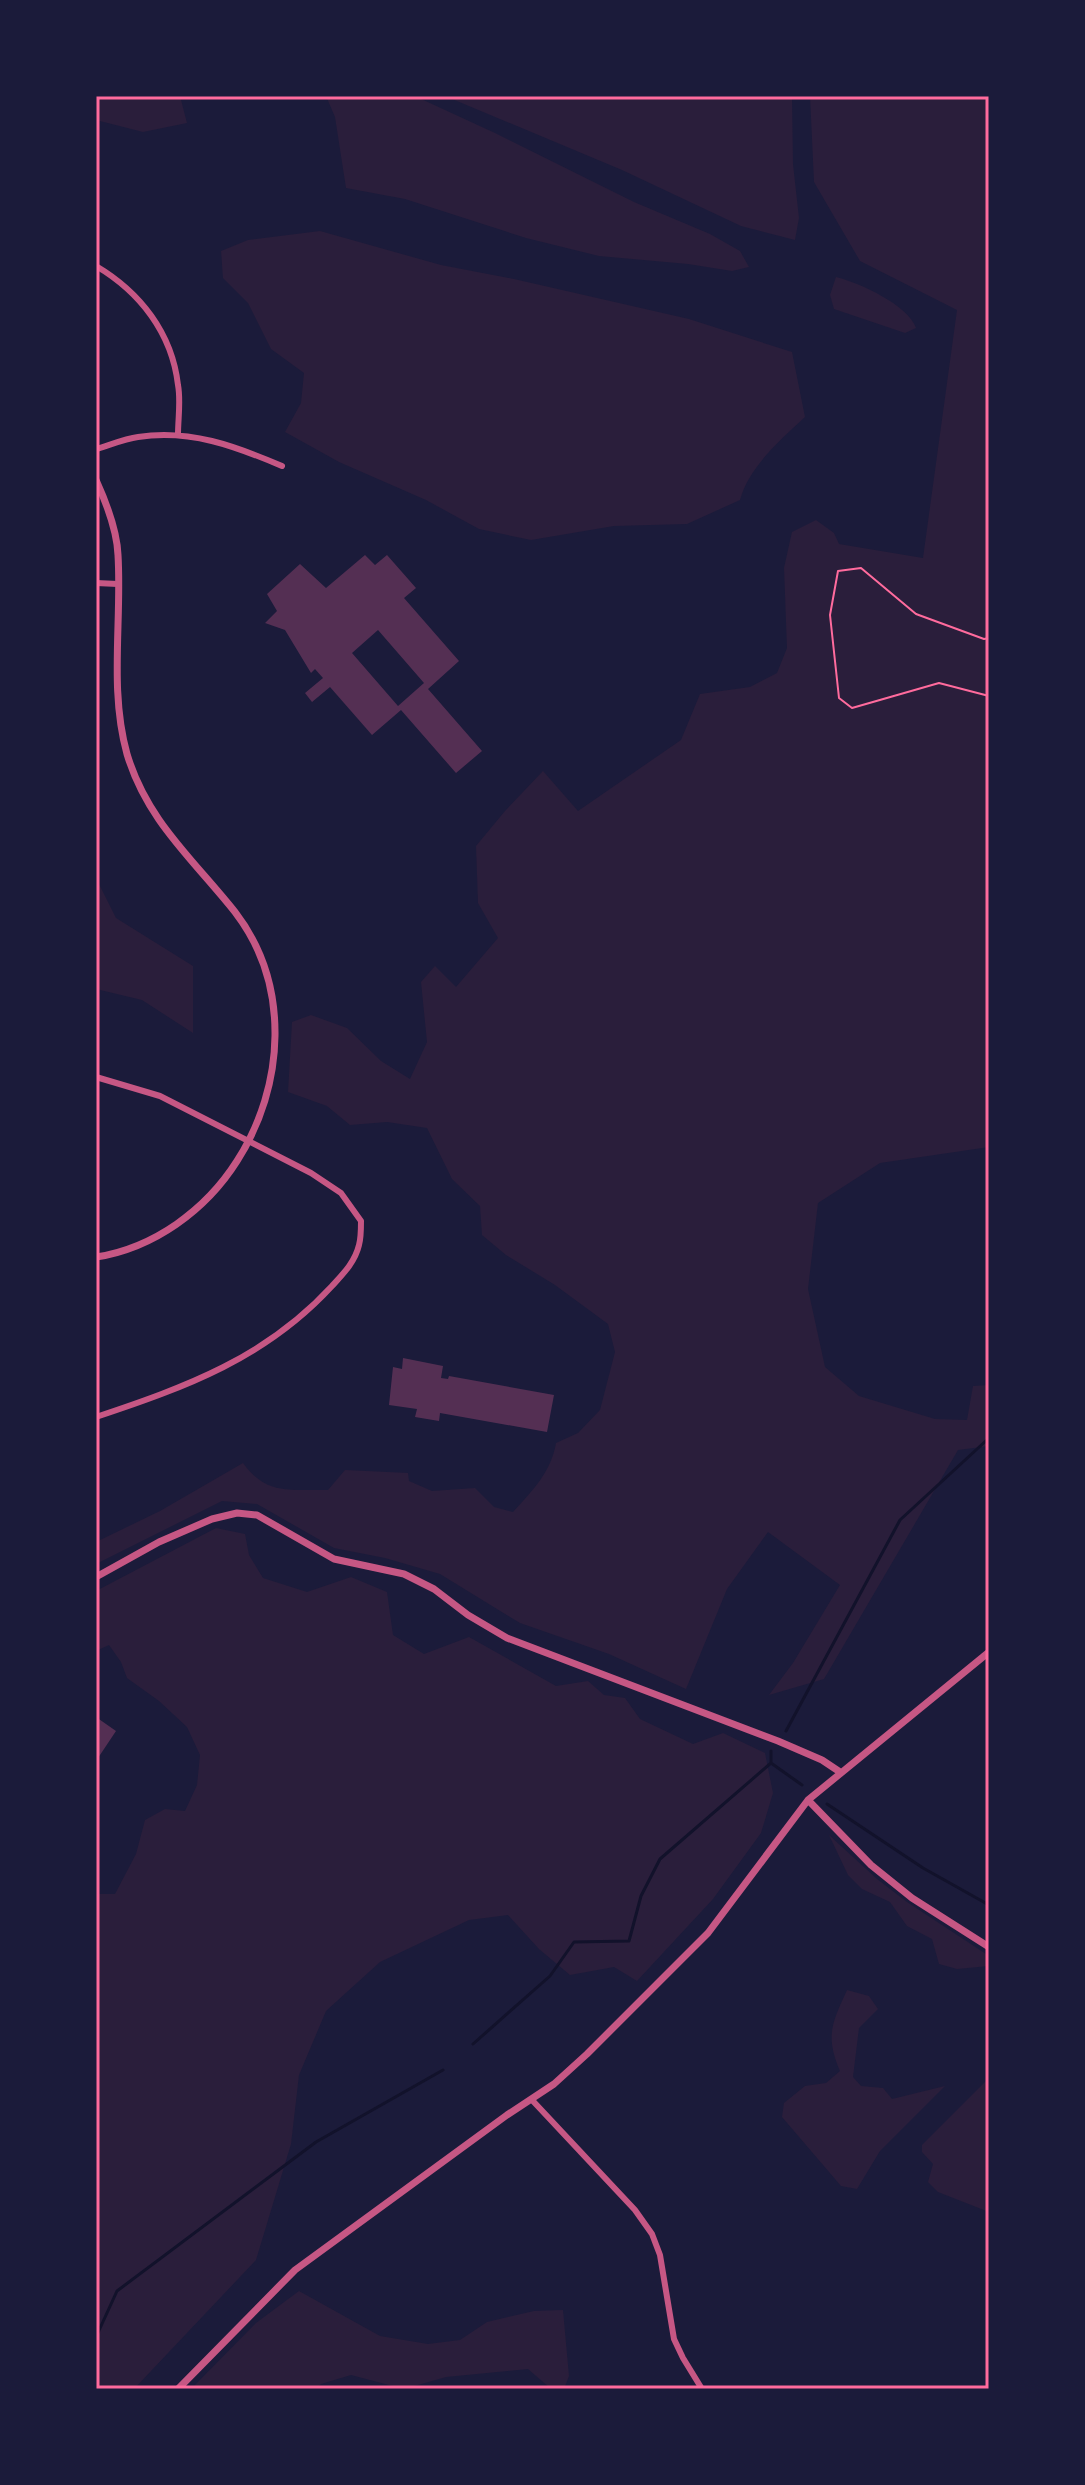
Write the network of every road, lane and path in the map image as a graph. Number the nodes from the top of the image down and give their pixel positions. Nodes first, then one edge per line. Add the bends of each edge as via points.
1 (96, 266) edge
2 (178, 435) junction
3 (96, 449) edge
4 (282, 466) dead end
5 (96, 480) edge
6 (96, 583) edge
7 (118, 584) junction
8 (989, 638) edge
9 (989, 696) edge
10 (96, 1077) edge
11 (249, 1143) junction
12 (96, 1257) edge
13 (96, 1417) edge
14 (96, 1577) edge
15 (989, 1652) edge
16 (840, 1772) junction
17 (808, 1800) junction
18 (989, 1947) edge
19 (532, 2100) junction
20 (178, 2389) edge
21 (702, 2389) edge

1 - 2 street via 142,303 166,339 179,387
2 - 3 street via 137,437
2 - 4 street via 228,444
5 - 7 street via 111,519
6 - 7 street
7 - 11 street via 119,707 133,773 162,826 253,940 270,990 275,1056 267,1098
8 - 9 path via 916,614 861,568 838,571 830,615 839,698 852,708 939,683
10 - 11 street via 160,1096
11 - 12 street via 226,1178 178,1223 141,1243
11 - 13 street via 341,1193 361,1221 351,1265 319,1300 239,1361
14 - 16 street via 212,1519 257,1515 334,1559 404,1574 507,1638 778,1741
15 - 16 street
16 - 17 street
17 - 18 street via 871,1865
17 - 19 street via 708,1933 587,2054
19 - 20 street via 295,2270
19 - 21 street via 652,2234 674,2339

